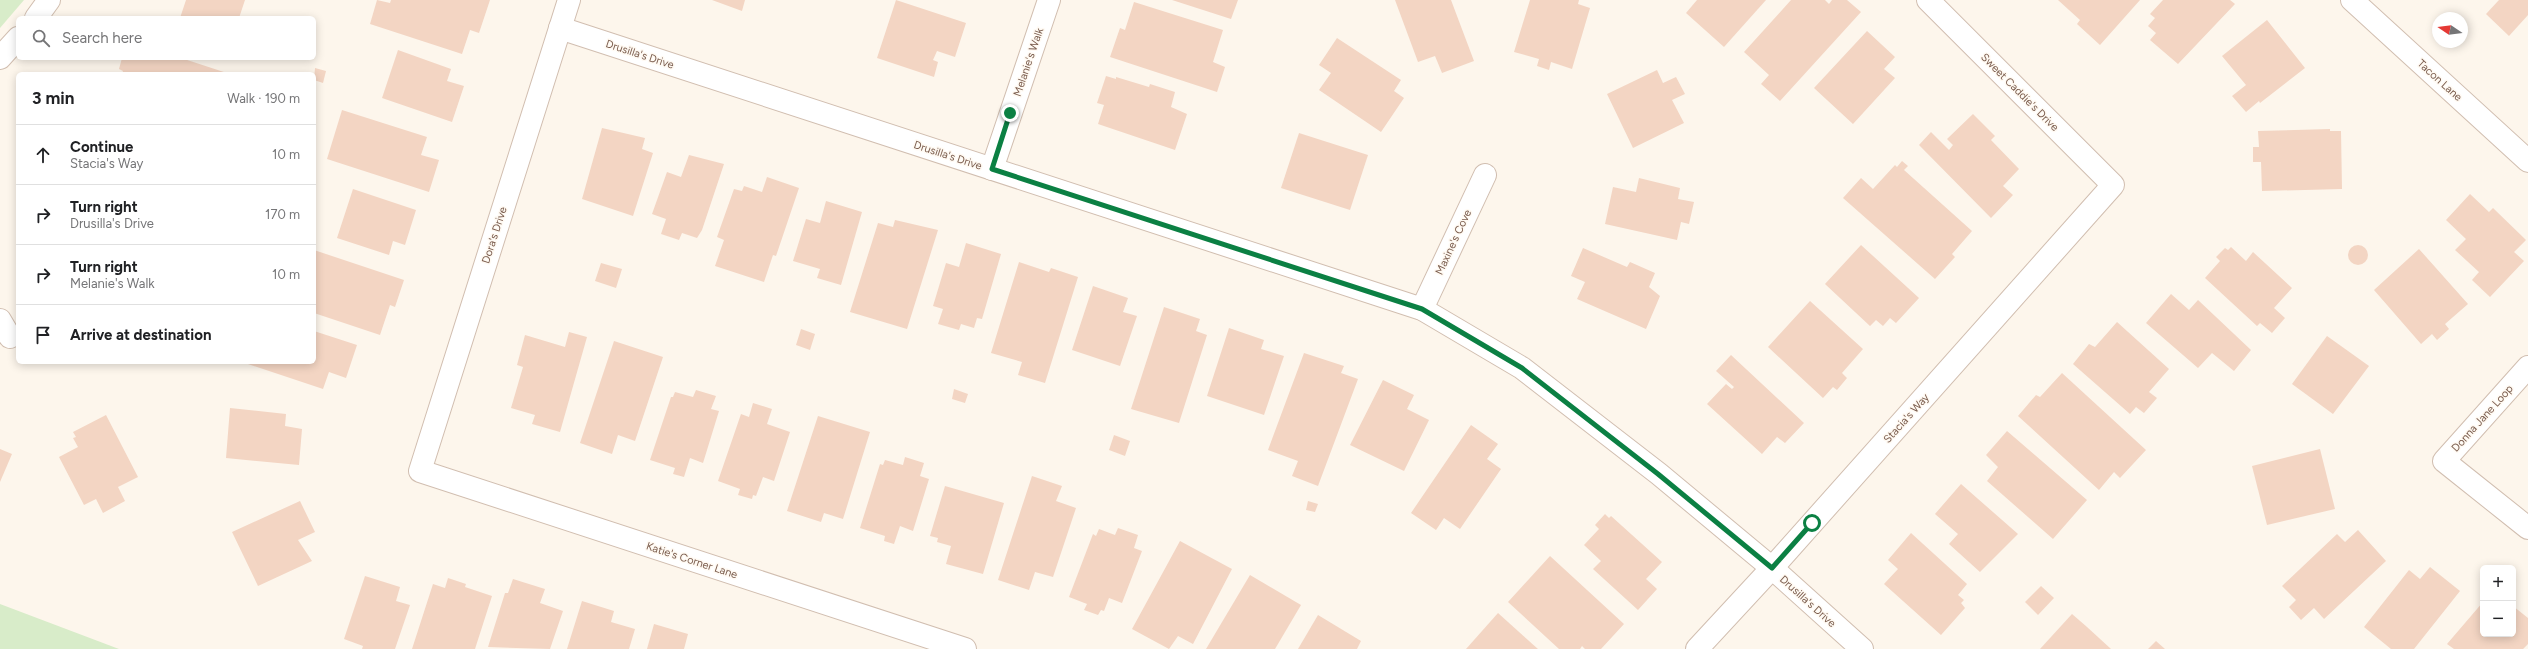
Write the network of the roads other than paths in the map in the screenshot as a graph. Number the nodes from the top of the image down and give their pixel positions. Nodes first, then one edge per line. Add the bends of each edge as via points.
1 (49, 0) edge
2 (570, 0) edge
3 (1049, 0) edge
4 (1928, 0) edge
5 (2352, 0) edge
6 (37, 16) edge
7 (560, 28) junction
8 (16, 40) edge
9 (0, 58) edge
10 (2528, 160) edge
11 (992, 169) junction
12 (1485, 175) dead end
13 (2113, 185) joint
14 (1422, 309) junction
15 (2528, 367) edge
16 (420, 471) joint
17 (2528, 528) edge
18 (1772, 568) junction
19 (965, 649) edge
20 (1697, 649) edge
21 (1862, 649) edge

1 - 6 street
2 - 7 street, Dora's Drive
3 - 11 street, Melanie's Walk
4 - 13 street, Sweet Caddie's Drive
5 - 10 street, Tacon Lane
7 - 11 street, Drusilla's Drive
7 - 16 street, Dora's Drive
8 - 9 street
11 - 14 street, Drusilla's Drive
12 - 14 street, Maxine's Cove
13 - 18 street, Stacia's Way
14 - 18 street, Drusilla's Drive via 1522,368 1658,474
15 - 17 street, Donna Jane Loop via 2444,461
16 - 19 street, Katie's Corner Lane
18 - 20 street, Stacia's Way
18 - 21 street, Drusilla's Drive

